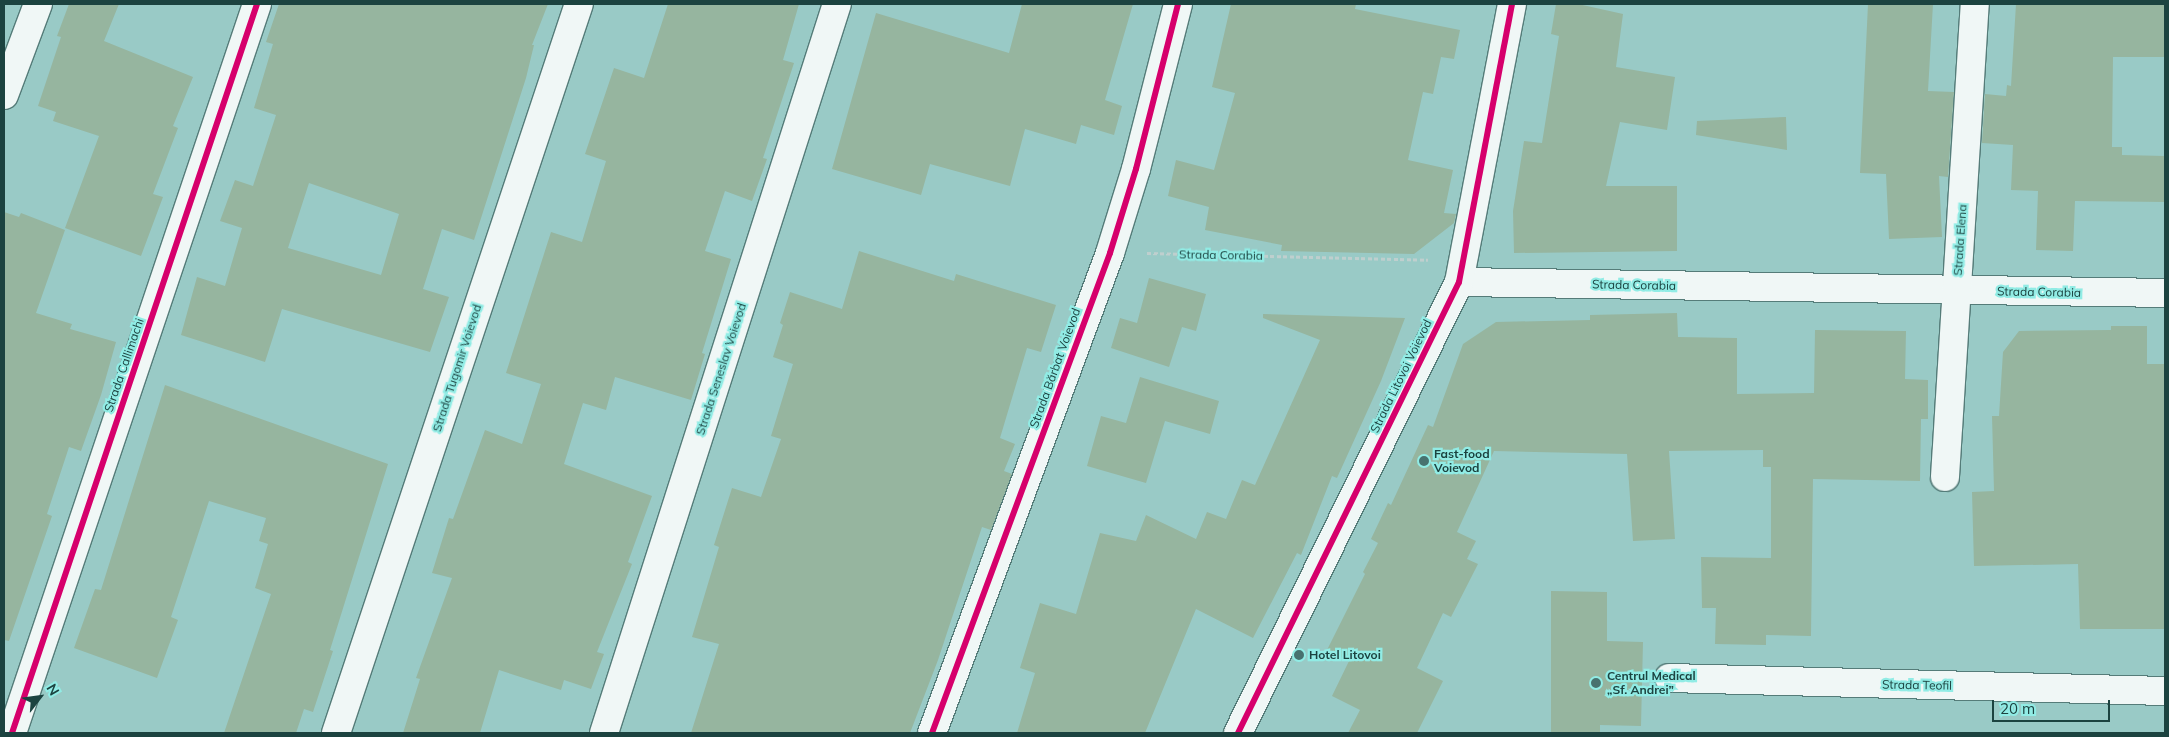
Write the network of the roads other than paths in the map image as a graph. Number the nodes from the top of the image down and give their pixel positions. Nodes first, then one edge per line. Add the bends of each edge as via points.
1 (38, 4) edge
2 (257, 4) edge
3 (579, 4) edge
4 (837, 4) edge
5 (1178, 4) edge
6 (1512, 4) edge
7 (1975, 4) edge
8 (4, 95) edge
9 (1459, 282) junction
10 (1956, 291) junction
11 (2165, 293) edge
12 (1945, 477) dead end
13 (1669, 678) dead end
14 (2165, 691) edge
15 (12, 733) edge
16 (336, 733) edge
17 (604, 733) edge
18 (932, 733) edge
19 (1238, 733) edge

1 - 8 street
2 - 15 street, Strada Callimachi
3 - 16 street, Strada Tugomir Voievod
4 - 17 street, Strada Seneslav Voievod
5 - 18 street, Strada Bărbat Voievod via 1136,169 1110,253
6 - 9 street, Strada Litovoi Voievod
7 - 10 street, Strada Elena
9 - 10 street, Strada Corabia
9 - 19 street, Strada Litovoi Voievod
10 - 11 street, Strada Corabia
10 - 12 street, Strada Elena
13 - 14 street, Strada Teofil

